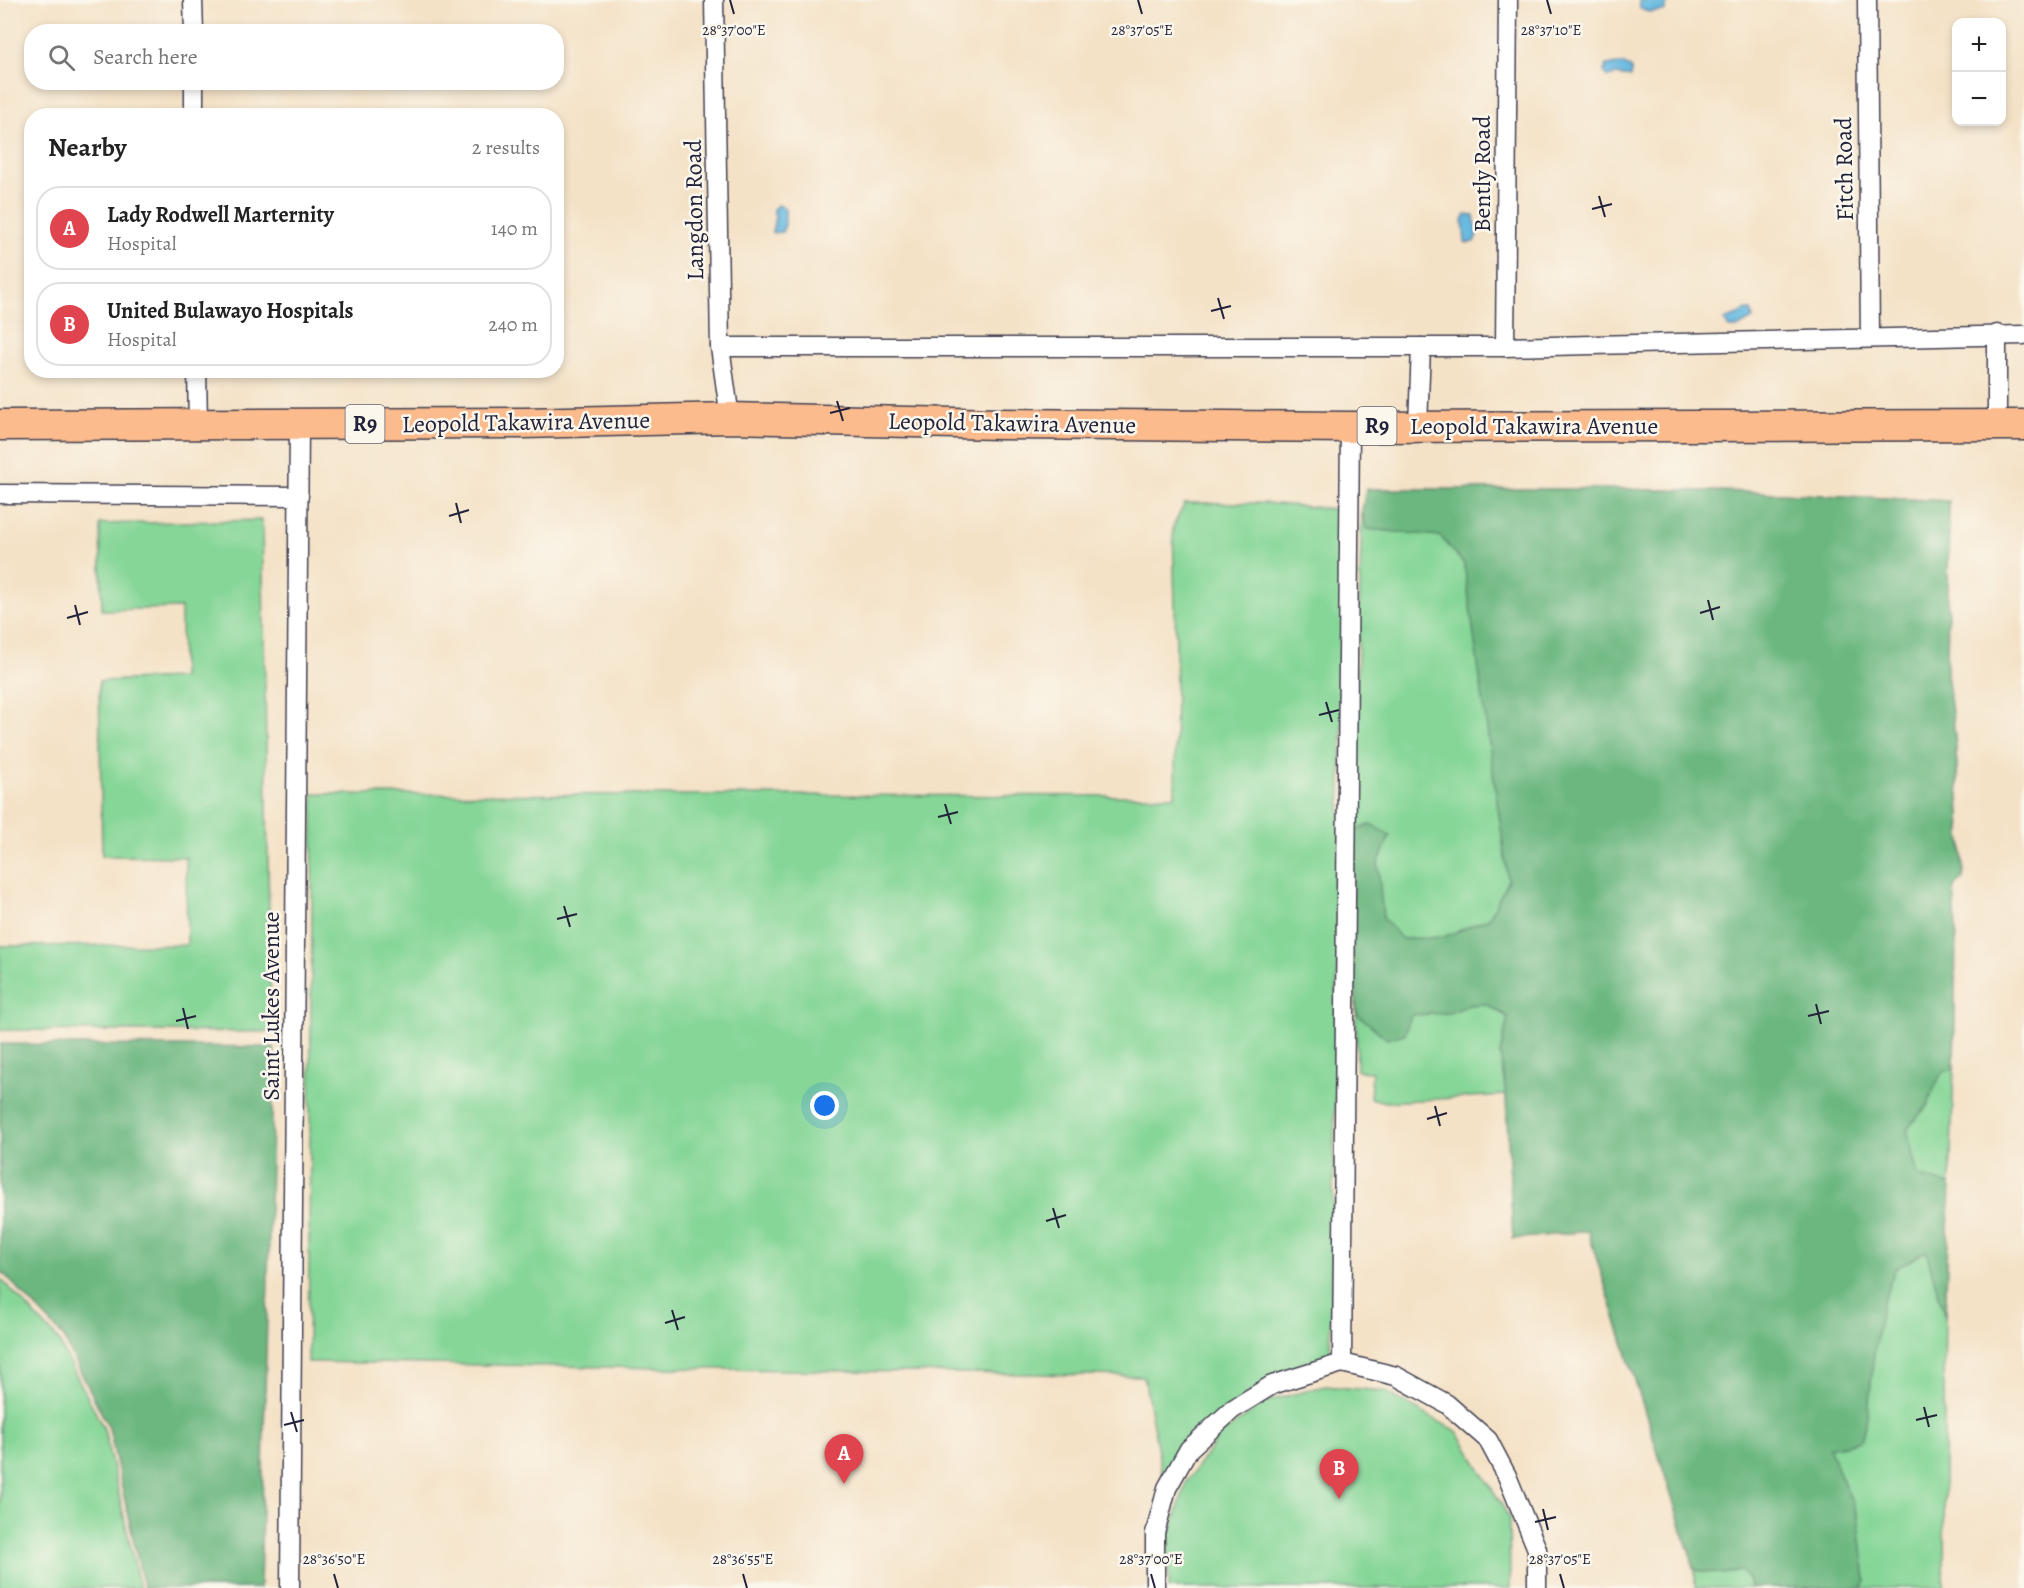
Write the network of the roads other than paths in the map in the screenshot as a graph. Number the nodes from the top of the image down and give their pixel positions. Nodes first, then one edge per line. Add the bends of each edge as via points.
1 (193, 0) edge
2 (714, 0) edge
3 (1508, 0) edge
4 (1867, 0) edge
5 (194, 24) edge
6 (194, 90) edge
7 (194, 108) edge
8 (1996, 334) junction
9 (2024, 335) edge
10 (1870, 338) junction
11 (720, 347) junction
12 (1421, 347) junction
13 (1505, 347) junction
14 (197, 378) edge
15 (730, 418) junction
16 (299, 424) junction
17 (0, 425) edge
18 (198, 425) junction
19 (2011, 425) edge
20 (1418, 426) junction
21 (1350, 427) junction
22 (0, 494) edge
23 (299, 496) junction
24 (1342, 1363) junction
25 (290, 1588) edge
26 (1155, 1588) edge
27 (1537, 1588) edge

1 - 5 street
2 - 11 street, Langdon Road
3 - 13 street, Bently Road
4 - 10 street, Fitch Road
6 - 7 street
8 - 9 street
8 - 10 street
8 - 19 street
10 - 13 street
11 - 12 street
11 - 15 street, Langdon Road
12 - 13 street
12 - 20 street
14 - 18 street
15 - 16 highway, Leopold Takawira Avenue / R9
15 - 21 highway, Leopold Takawira Avenue / R9
16 - 18 highway, Leopold Takawira Avenue / R9
16 - 23 street, Saint Lukes Avenue
17 - 18 highway, Leopold Takawira Avenue / R9
19 - 20 highway, Leopold Takawira Avenue / R9
20 - 21 highway, Leopold Takawira Avenue / R9
21 - 24 street
22 - 23 street
23 - 25 street, Saint Lukes Avenue
24 - 26 street via 1272,1385 1233,1409 1189,1449 1167,1488 1155,1533
24 - 27 street via 1396,1376 1447,1404 1488,1440 1508,1476 1537,1549

